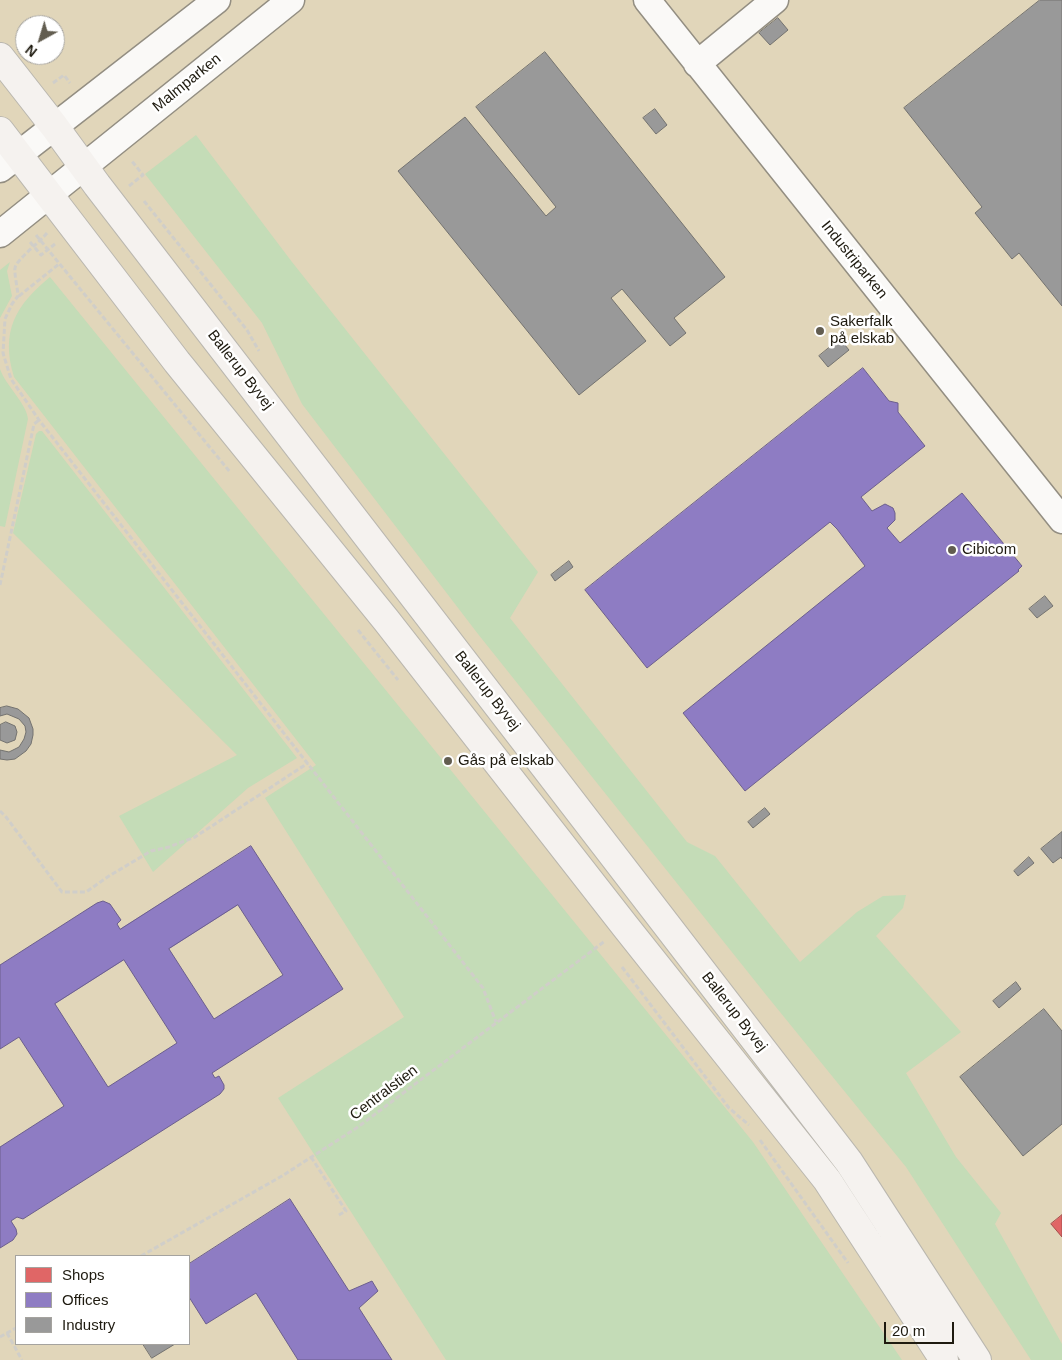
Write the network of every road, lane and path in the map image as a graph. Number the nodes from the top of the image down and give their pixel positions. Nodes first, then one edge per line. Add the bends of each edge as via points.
1 (217, 0) edge
2 (291, 0) edge
3 (647, 0) edge
4 (768, 3) edge
5 (0, 57) edge
6 (697, 64) junction
7 (54, 126) junction
8 (0, 131) edge
9 (9, 162) edge
10 (84, 168) junction
11 (48, 196) junction
12 (0, 234) edge
13 (34, 247) dead end
14 (47, 250) dead end
15 (59, 264) junction
16 (18, 296) junction
17 (39, 420) junction
18 (230, 472) dead end
19 (1062, 520) edge
20 (0, 585) edge
21 (355, 626) dead end
22 (404, 688) dead end
23 (308, 763) junction
24 (0, 811) edge
25 (625, 926) junction
26 (603, 942) junction
27 (609, 950) dead end
28 (621, 966) dead end
29 (496, 1022) junction
30 (750, 1127) dead end
31 (756, 1135) dead end
32 (311, 1157) junction
33 (338, 1216) dead end
34 (143, 1255) edge
35 (849, 1264) dead end
36 (15, 1329) edge
37 (7, 1333) junction
38 (0, 1337) edge
39 (22, 1360) edge
40 (944, 1360) edge
41 (977, 1360) edge

1 - 7 street
2 - 10 street, Malmparken
3 - 6 street, Industriparken
4 - 6 street
5 - 7 main road, Ballerup Byvej
6 - 19 street, Industriparken
7 - 9 street
7 - 10 main road, Ballerup Byvej
8 - 9 main road, Ballerup Byvej
9 - 11 main road, Ballerup Byvej
10 - 11 street, Malmparken
10 - 41 main road, Ballerup Byvej via 849,1162
11 - 12 street, Malmparken
11 - 25 main road, Ballerup Byvej via 177,362 393,628
13 - 16 path via 15,268
14 - 15 path
15 - 16 path
15 - 18 path
16 - 17 path via 5,319 3,353 12,379
17 - 20 path via 34,424
17 - 23 path
21 - 22 path
23 - 24 path via 195,837 152,851 86,892 62,892
23 - 29 path via 483,988
25 - 26 path, Centralstien
25 - 40 main road, Ballerup Byvej via 827,1180
26 - 27 path
26 - 29 path, Centralstien
28 - 30 path via 729,1108
29 - 32 path, Centralstien via 358,1127
31 - 35 path
32 - 33 path via 346,1211
32 - 34 path, Centralstien
36 - 37 path
37 - 38 path
37 - 39 path

